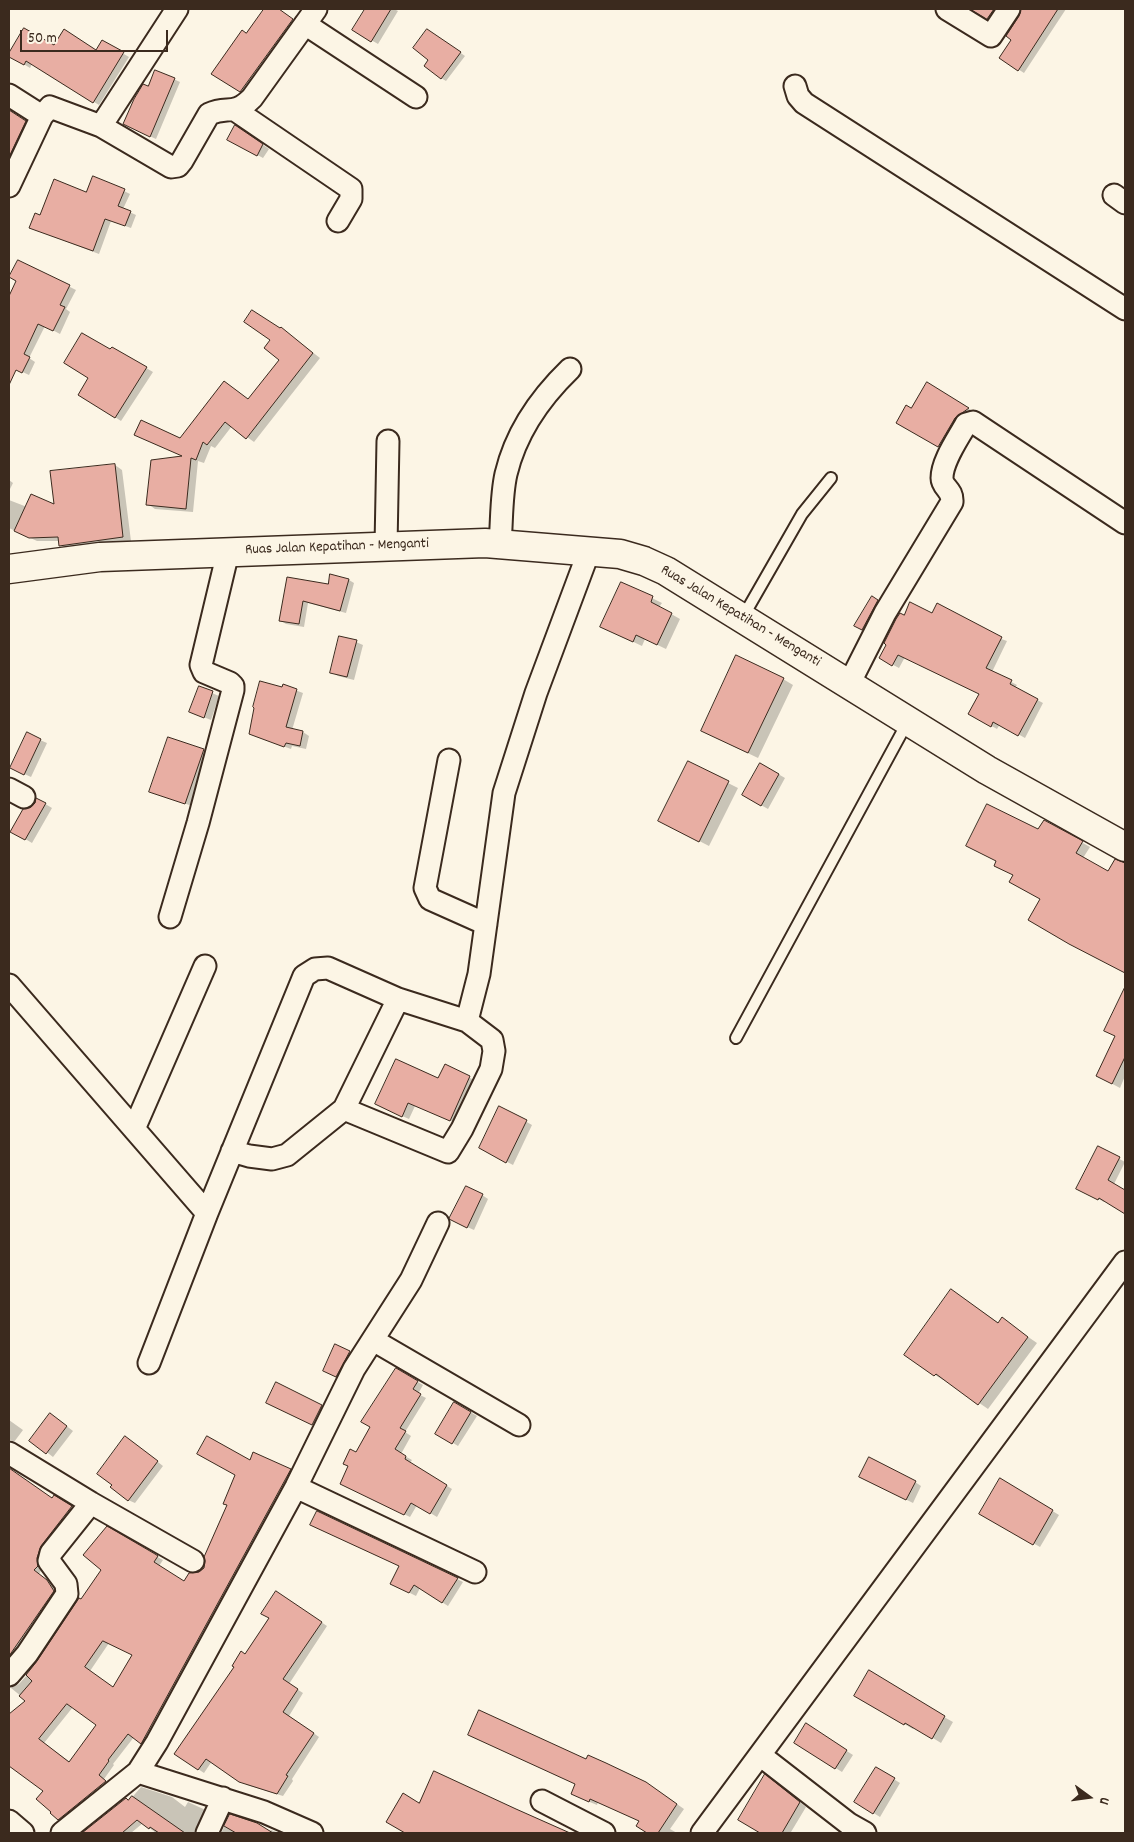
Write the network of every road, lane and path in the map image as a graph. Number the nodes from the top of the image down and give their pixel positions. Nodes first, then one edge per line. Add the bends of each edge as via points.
1 (177, 9) edge
2 (948, 9) edge
3 (1008, 9) edge
4 (310, 17) edge
5 (795, 86) dead end
6 (9, 96) edge
7 (416, 97) dead end
8 (235, 110) junction
9 (42, 116) junction
10 (100, 126) junction
11 (9, 186) edge
12 (338, 221) dead end
13 (1125, 309) edge
14 (570, 369) dead end
15 (388, 441) dead end
16 (831, 478) dead end
17 (1125, 523) edge
18 (500, 543) junction
19 (386, 546) junction
20 (589, 551) junction
21 (228, 552) junction
22 (9, 570) edge
23 (742, 618) junction
24 (849, 684) junction
25 (908, 721) junction
26 (449, 760) dead end
27 (1125, 847) edge
28 (170, 916) dead end
29 (486, 924) junction
30 (206, 966) dead end
31 (9, 985) edge
32 (398, 999) junction
33 (468, 1021) junction
34 (736, 1038) dead end
35 (344, 1109) junction
36 (134, 1129) junction
37 (232, 1151) junction
38 (207, 1213) junction
39 (438, 1223) dead end
40 (1125, 1262) edge
41 (373, 1340) junction
42 (149, 1364) dead end
43 (519, 1425) dead end
44 (9, 1453) edge
45 (296, 1487) junction
46 (91, 1503) junction
47 (193, 1561) dead end
48 (476, 1572) dead end
49 (9, 1675) edge
50 (760, 1755) junction
51 (138, 1772) junction
52 (223, 1798) junction
53 (542, 1801) dead end
54 (9, 1821) edge
55 (23, 1833) edge
56 (62, 1833) edge
57 (207, 1833) edge
58 (312, 1833) edge
59 (604, 1833) edge
60 (702, 1833) edge
61 (865, 1833) edge

1 - 10 street
2 - 3 street via 991,36
4 - 7 street
4 - 8 street via 252,98
5 - 13 street via 804,102
6 - 9 street
8 - 10 street via 209,114 182,161 171,168
8 - 12 street via 351,189 351,199
9 - 10 street via 54,107
9 - 11 street
14 - 18 street via 550,388 522,430 513,450 506,475
15 - 19 street
16 - 23 lane via 802,514
17 - 24 street via 973,422 966,424 948,456 942,478 951,492 952,502 885,613
18 - 19 main road, Ruas Jalan Kepatihan - Menganti
18 - 20 main road, Ruas Jalan Kepatihan - Menganti
19 - 21 main road, Ruas Jalan Kepatihan - Menganti
20 - 23 main road, Ruas Jalan Kepatihan - Menganti via 620,554 644,561
20 - 29 street via 536,693 504,793
21 - 22 main road, Ruas Jalan Kepatihan - Menganti via 100,557
21 - 28 street via 201,665 204,672 230,683 233,690
23 - 24 main road, Ruas Jalan Kepatihan - Menganti
24 - 25 main road, Ruas Jalan Kepatihan - Menganti
25 - 27 main road, Ruas Jalan Kepatihan - Menganti via 987,770
25 - 34 lane
26 - 29 street via 425,888 430,899
29 - 33 street
30 - 36 street
31 - 36 street
32 - 33 street
32 - 35 street
32 - 37 street via 328,968 315,969 304,976
33 - 35 street via 492,1040 494,1051 491,1069 448,1152
35 - 37 street via 286,1155 272,1159
36 - 38 street
37 - 38 street
38 - 42 street
39 - 41 street via 411,1280
40 - 50 street
41 - 43 street
41 - 45 street via 354,1369
44 - 46 street
45 - 48 street
45 - 51 street
46 - 47 street
46 - 49 street via 51,1553 49,1561 66,1584 67,1594 28,1654
50 - 60 street
50 - 61 street
51 - 52 street
51 - 56 street
52 - 57 street
52 - 58 street
53 - 59 street
54 - 55 street

